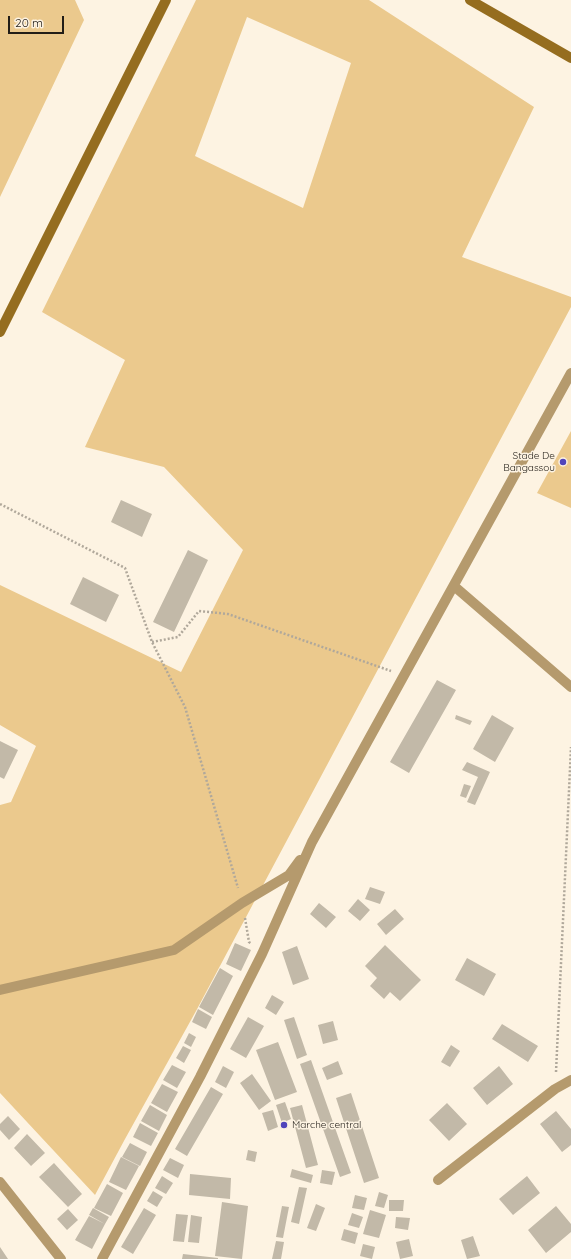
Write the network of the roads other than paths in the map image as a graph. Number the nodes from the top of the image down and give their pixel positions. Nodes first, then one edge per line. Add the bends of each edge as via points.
1 (166, 0) edge
2 (470, 0) edge
3 (571, 58) edge
4 (0, 332) edge
5 (571, 373) edge
6 (454, 586) junction
7 (571, 687) edge
8 (312, 842) junction
9 (0, 990) edge
10 (571, 1080) edge
11 (438, 1180) dead end
12 (0, 1182) edge
13 (61, 1259) edge
14 (102, 1259) edge

1 - 4 street
2 - 3 street
5 - 6 street
6 - 7 street
6 - 8 street
8 - 9 street via 289,875 242,903 174,950
8 - 14 street via 262,954 200,1077
10 - 11 street via 555,1089
12 - 13 street

